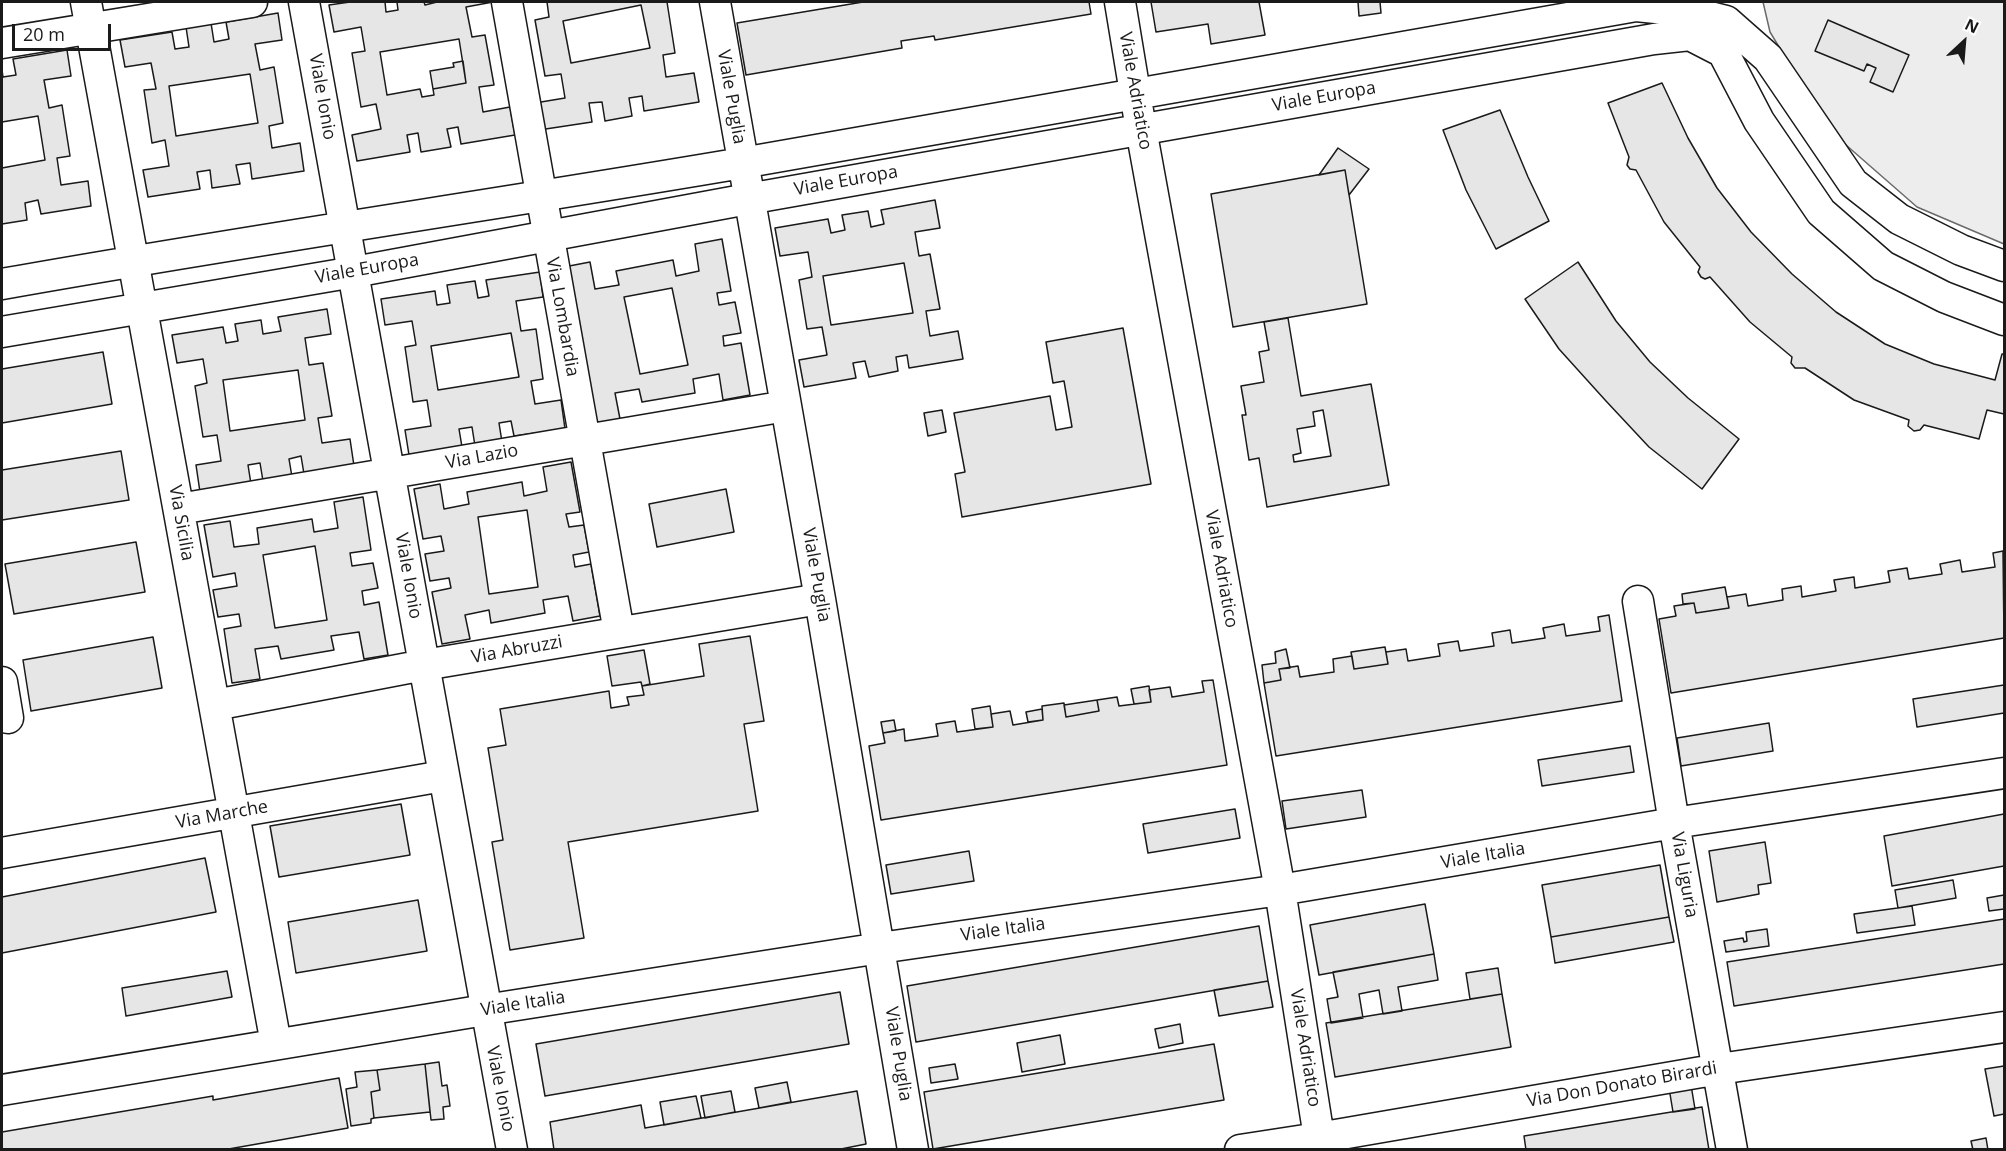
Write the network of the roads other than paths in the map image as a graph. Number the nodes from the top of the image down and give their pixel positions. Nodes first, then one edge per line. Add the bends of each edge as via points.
1 (252, 2) edge
2 (304, 2) edge
3 (507, 2) edge
4 (715, 2) edge
5 (1120, 2) edge
6 (88, 15) edge
7 (1688, 16) edge
8 (2, 44) edge
9 (1135, 94) junction
10 (1141, 129) junction
11 (742, 163) junction
12 (541, 196) junction
13 (748, 199) junction
14 (346, 228) junction
15 (548, 236) junction
16 (133, 261) junction
17 (2004, 266) edge
18 (354, 272) junction
19 (2, 284) edge
20 (141, 308) junction
21 (2004, 320) edge
22 (2, 332) edge
23 (786, 406) junction
24 (585, 440) junction
25 (389, 473) junction
26 (178, 509) junction
27 (820, 599) junction
28 (1638, 601) dead end
29 (619, 632) junction
30 (424, 665) junction
31 (2, 682) edge
32 (215, 705) junction
33 (8, 717) dead end
34 (2004, 773) edge
35 (443, 776) junction
36 (234, 813) junction
37 (1674, 823) junction
38 (2, 853) edge
39 (1280, 890) junction
40 (880, 948) junction
41 (485, 1010) junction
42 (2004, 1027) edge
43 (276, 1044) junction
44 (1719, 1069) junction
45 (2, 1090) edge
46 (1320, 1144) edge
47 (512, 1149) edge
48 (913, 1149) edge
49 (1240, 1149) edge
50 (1732, 1149) edge

1 - 6 street
2 - 14 street, Viale Ionio
3 - 12 street, Via Lombardia
4 - 11 street, Viale Puglia
5 - 9 street, Viale Adriatico
6 - 8 street
6 - 16 street, Via Sicilia
7 - 9 street, Viale Europa via 1636,6
7 - 10 street, Viale Europa via 1643,41
7 - 17 street via 1726,21 1768,58 1853,183 1899,219
7 - 21 street via 1723,52 1760,121 1821,212 1883,266 1944,297
9 - 10 street, Viale Adriatico
9 - 11 street, Viale Europa
10 - 13 street, Viale Europa
10 - 39 street, Viale Adriatico
11 - 12 street, Viale Europa
11 - 13 street, Viale Puglia
12 - 14 street, Viale Europa
12 - 15 street, Via Lombardia
13 - 15 street, Viale Europa
13 - 23 street, Viale Puglia
14 - 16 street, Viale Europa
14 - 18 street, Viale Ionio
15 - 18 street, Viale Europa
15 - 24 street, Via Lombardia
16 - 19 street, Viale Europa
16 - 20 street, Via Sicilia
18 - 20 street, Viale Europa
18 - 25 street, Viale Ionio
20 - 22 street, Viale Europa
20 - 26 street, Via Sicilia
23 - 24 street, Via Lazio
23 - 27 street, Viale Puglia
24 - 25 street, Via Lazio
24 - 29 street, Via Lombardia
25 - 26 street, Via Lazio
25 - 30 street, Viale Ionio
26 - 32 street, Via Sicilia
27 - 29 street, Via Abruzzi
27 - 40 street, Viale Puglia
28 - 37 street, Via Liguria
29 - 30 street, Via Abruzzi
30 - 32 street, Via Abruzzi
30 - 35 street, Viale Ionio
31 - 33 street
32 - 36 street, Via Sicilia
34 - 37 street, Viale Italia
35 - 36 street, Via Marche
35 - 41 street, Viale Ionio
36 - 38 street, Via Marche
36 - 43 street, Via Sicilia
37 - 39 street, Viale Italia
37 - 44 street, Via Liguria
39 - 40 street, Viale Italia
39 - 46 street, Viale Adriatico
40 - 41 street, Viale Italia
40 - 48 street, Viale Puglia
41 - 43 street, Viale Italia
41 - 47 street, Viale Ionio
42 - 44 street, Via Don Donato Birardi
43 - 45 street, Viale Italia
44 - 46 street, Via Don Donato Birardi
44 - 50 street, Via Liguria
46 - 49 street, Via Don Donato Birardi

